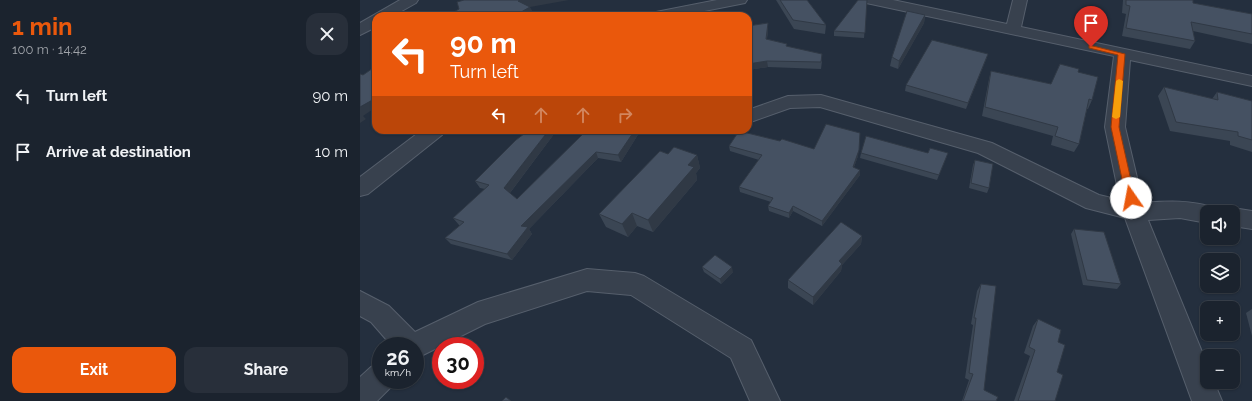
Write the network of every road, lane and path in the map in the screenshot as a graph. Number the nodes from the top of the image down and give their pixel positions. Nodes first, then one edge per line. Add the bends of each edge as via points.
1 (411, 0) edge
2 (740, 0) edge
3 (871, 0) edge
4 (1020, 0) edge
5 (389, 12) edge
6 (677, 12) edge
7 (372, 22) edge
8 (1013, 28) junction
9 (360, 30) edge
10 (1122, 54) junction
11 (1252, 81) edge
12 (752, 116) edge
13 (430, 134) edge
14 (360, 188) edge
15 (1134, 212) junction
16 (1200, 213) edge
17 (1240, 218) edge
18 (1252, 220) edge
19 (360, 303) edge
20 (402, 337) edge
21 (424, 341) edge
22 (372, 386) edge
23 (360, 397) edge
24 (765, 401) edge
25 (1207, 401) edge

1 - 5 street
2 - 6 street
3 - 8 street
4 - 8 street
7 - 9 street
8 - 10 street
10 - 11 street
10 - 15 street via 1115,127
12 - 15 street via 788,102 821,100 986,148 1094,202
13 - 14 street
15 - 16 street via 1180,210
15 - 25 street
17 - 18 street
19 - 20 street via 380,314
21 - 24 street via 478,314 587,280 635,284 741,349
22 - 23 street

